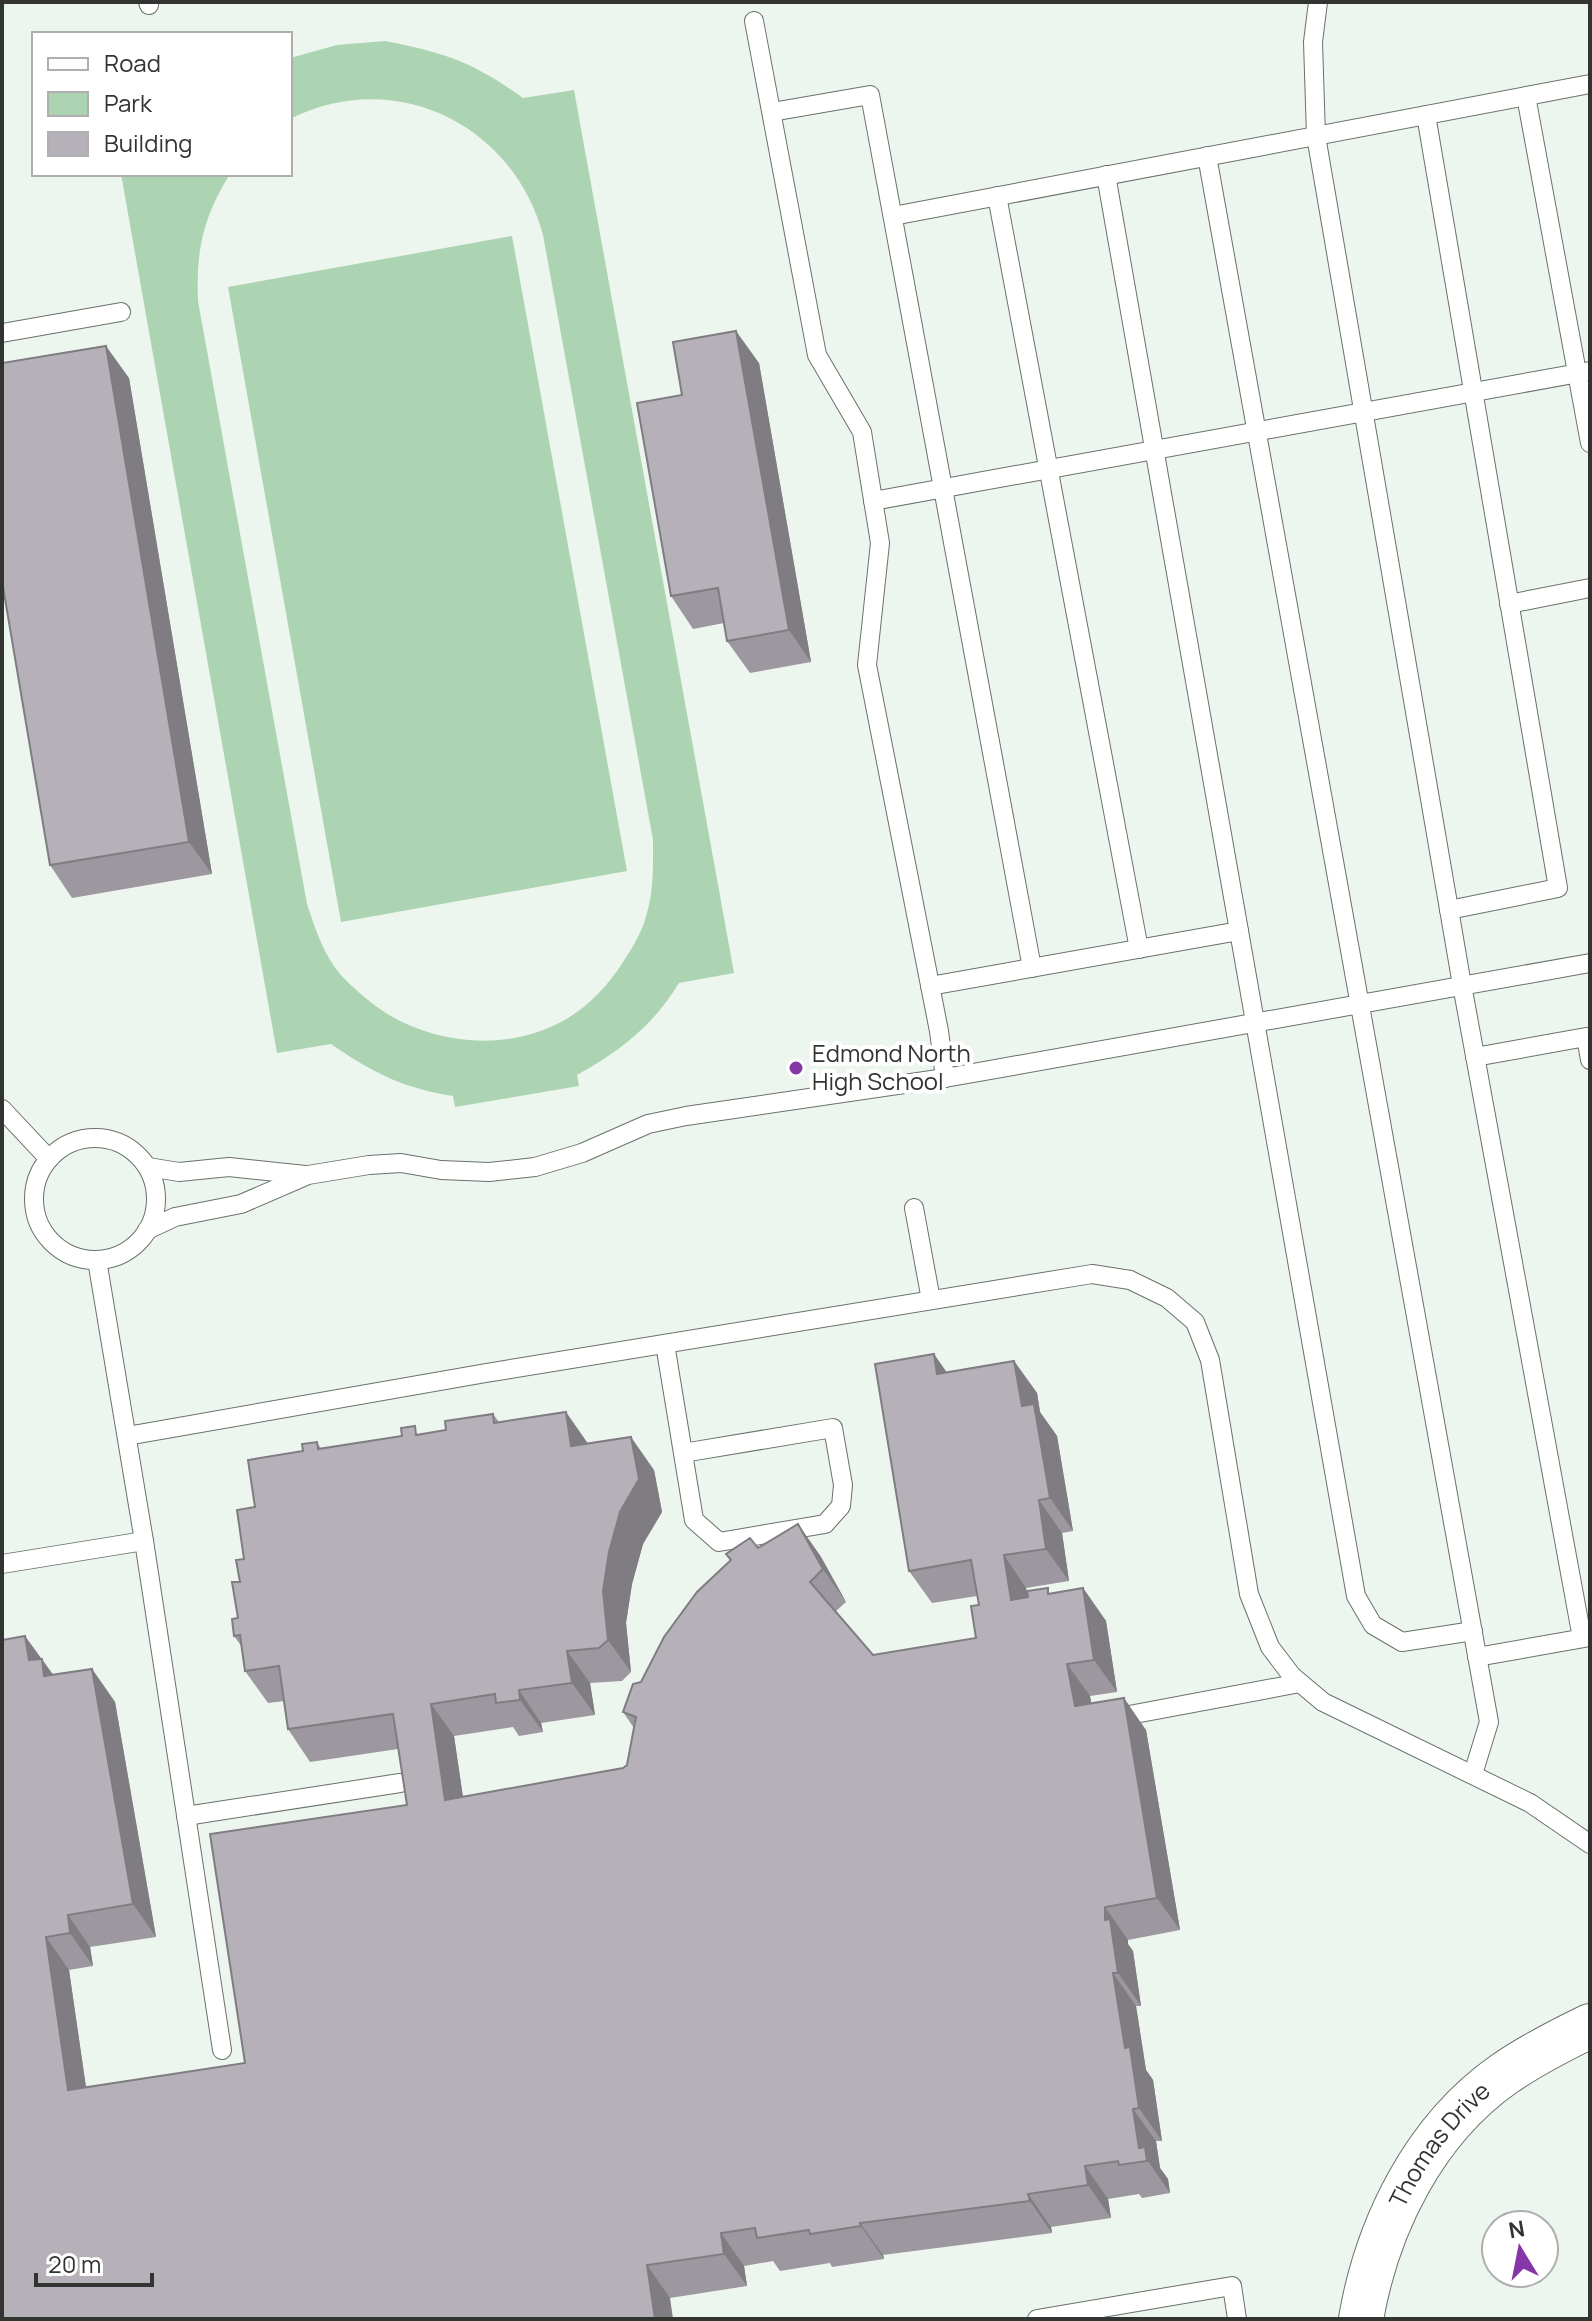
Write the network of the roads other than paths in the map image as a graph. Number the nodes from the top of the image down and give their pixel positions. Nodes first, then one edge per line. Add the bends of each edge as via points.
1 (1318, 2) edge
2 (754, 21) dead end
3 (1590, 84) edge
4 (1526, 96) junction
5 (772, 112) junction
6 (1426, 115) junction
7 (1316, 136) junction
8 (1207, 156) junction
9 (1106, 175) junction
10 (997, 196) junction
11 (893, 216) junction
12 (121, 312) dead end
13 (2, 333) edge
14 (1584, 372) edge
15 (1473, 392) junction
16 (1363, 412) junction
17 (1257, 432) junction
18 (1590, 443) edge
19 (1154, 450) junction
20 (1049, 469) junction
21 (943, 488) junction
22 (873, 501) junction
23 (1590, 588) edge
24 (1509, 604) junction
25 (1449, 910) junction
26 (1239, 931) junction
27 (1139, 949) junction
28 (1590, 963) edge
29 (1032, 968) junction
30 (1462, 985) junction
31 (930, 986) junction
32 (1360, 1004) junction
33 (1255, 1023) junction
34 (1475, 1057) junction
35 (1590, 1060) edge
36 (945, 1078) junction
37 (2, 1109) edge
38 (49, 1159) junction
39 (148, 1167) junction
40 (308, 1175) junction
41 (914, 1208) dead end
42 (147, 1230) junction
43 (97, 1260) junction
44 (931, 1300) junction
45 (665, 1344) junction
46 (127, 1436) junction
47 (683, 1453) junction
48 (144, 1541) junction
49 (2, 1564) edge
50 (1473, 1631) junction
51 (1586, 1638) edge
52 (1477, 1657) junction
53 (1300, 1683) junction
54 (1124, 1716) edge
55 (1473, 1774) junction
56 (400, 1783) edge
57 (186, 1816) junction
58 (1590, 1844) edge
59 (1590, 2026) edge
60 (222, 2050) dead end
61 (1037, 2319) edge
62 (1237, 2319) edge
63 (1361, 2319) edge

1 - 7 lane via 1313,42
2 - 5 lane
3 - 4 lane
4 - 6 lane
4 - 14 lane
5 - 11 lane via 870,95
5 - 22 lane via 817,355 862,432
6 - 7 lane
6 - 15 lane
7 - 8 lane
7 - 16 lane
8 - 9 lane
8 - 17 lane
9 - 10 lane
9 - 19 lane
10 - 11 lane
10 - 20 lane
11 - 21 lane
12 - 13 lane
14 - 15 lane
14 - 18 lane
15 - 16 lane
15 - 24 lane
16 - 17 lane
16 - 25 lane
17 - 19 lane
17 - 32 lane
19 - 20 lane
19 - 26 lane
20 - 21 lane
20 - 27 lane
21 - 22 lane
21 - 29 lane
22 - 31 lane via 880,543 867,665
23 - 24 lane
24 - 25 lane via 1558,888
25 - 30 lane
26 - 27 lane
26 - 33 lane
27 - 29 lane
28 - 30 lane
29 - 31 lane
30 - 32 lane
30 - 34 lane
31 - 36 lane
32 - 33 lane
32 - 50 lane
33 - 36 lane
33 - 50 lane via 1356,1596 1373,1625 1402,1642
34 - 35 lane via 1586,1037
34 - 51 lane
36 - 40 lane via 648,1124 535,1167 489,1172 401,1163
37 - 38 lane
38 - 39 lane via 81,1139 101,1138 136,1152
38 - 43 lane via 34,1193 42,1231 71,1256
39 - 40 lane via 179,1172 229,1167
39 - 42 lane via 157,1204
40 - 42 lane via 241,1204 175,1217
41 - 44 lane
42 - 43 lane via 127,1252
43 - 46 lane
44 - 45 lane
44 - 53 lane via 1092,1274 1130,1280 1167,1298 1195,1322 1210,1360 1249,1594 1270,1647
45 - 46 lane
45 - 47 lane
46 - 48 lane
47 - 47 lane via 694,1520 719,1542 825,1524 841,1506 843,1485 833,1428
48 - 49 lane
48 - 57 lane
50 - 52 lane
51 - 52 lane
52 - 55 lane via 1489,1722
53 - 54 lane
53 - 55 lane via 1323,1702
55 - 58 lane via 1530,1803
56 - 57 lane
57 - 60 lane
59 - 63 street, Thomas Drive via 1502,2075 1450,2122 1412,2175 1378,2247
61 - 62 lane via 1232,2286

